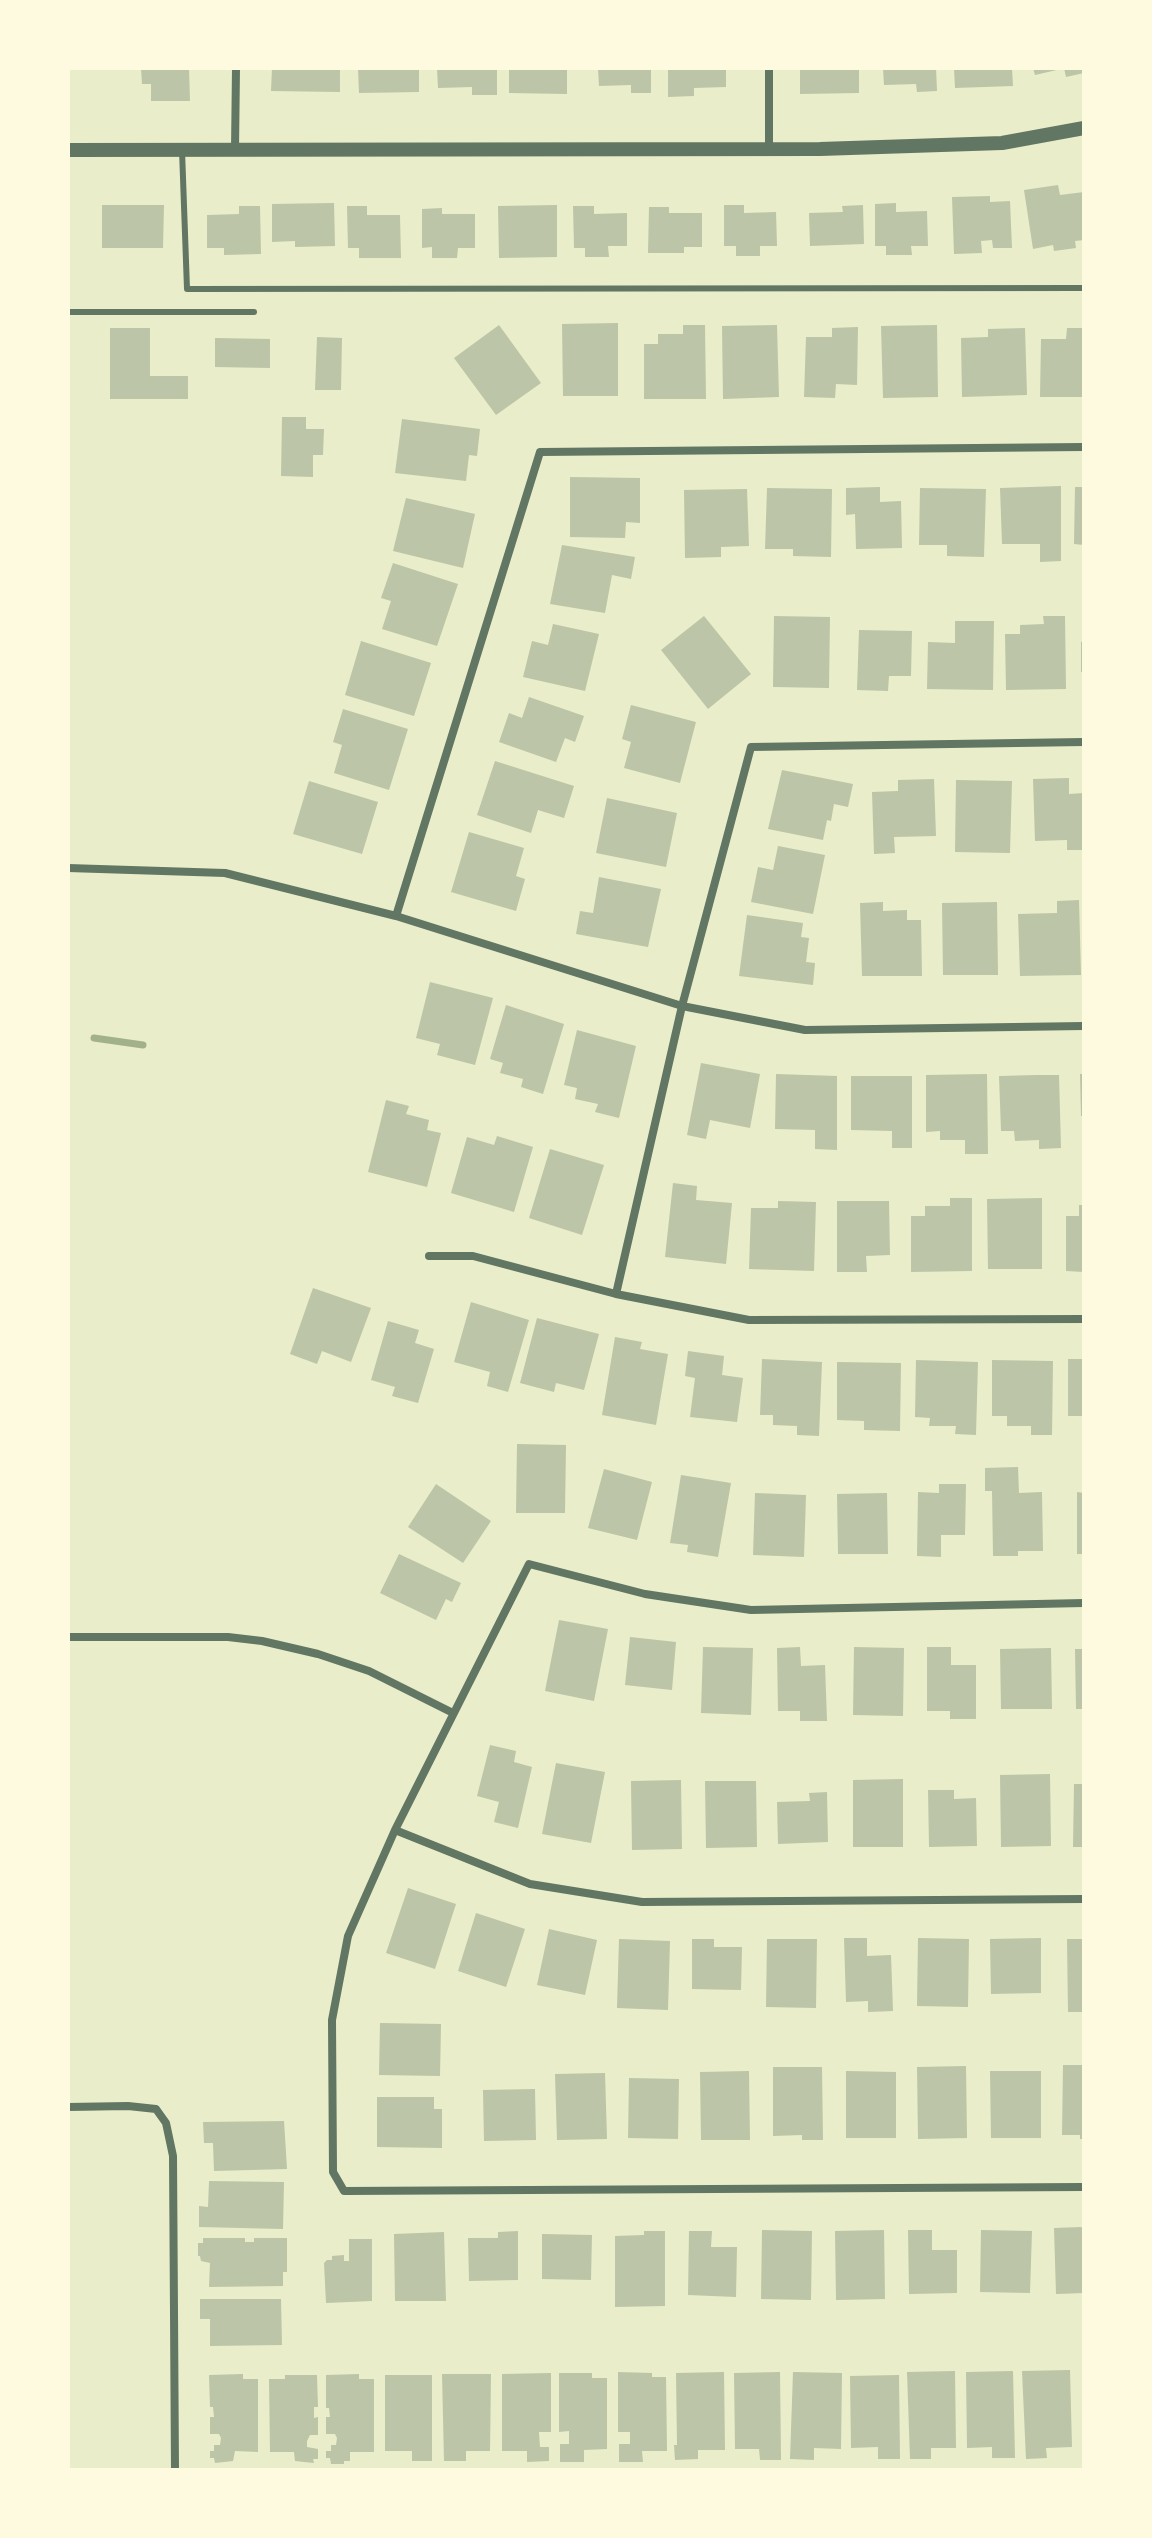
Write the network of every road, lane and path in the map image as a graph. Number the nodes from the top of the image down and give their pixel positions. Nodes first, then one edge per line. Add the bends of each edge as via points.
1 (236, 68) edge
2 (769, 68) edge
3 (1084, 128) edge
4 (769, 149) junction
5 (68, 150) edge
6 (182, 150) junction
7 (235, 150) junction
8 (1084, 288) edge
9 (68, 312) edge
10 (254, 312) dead end
11 (1084, 447) edge
12 (1084, 742) edge
13 (68, 868) edge
14 (396, 916) junction
15 (682, 1006) junction
16 (1084, 1026) edge
17 (429, 1256) dead end
18 (616, 1294) junction
19 (1084, 1319) edge
20 (1084, 1603) edge
21 (68, 1637) edge
22 (453, 1713) junction
23 (395, 1830) junction
24 (1084, 1899) edge
25 (68, 2107) edge
26 (1084, 2187) edge
27 (175, 2470) edge

1 - 7 street
2 - 4 street
3 - 4 street via 1002,143
4 - 7 street
5 - 6 street
6 - 7 street
6 - 8 lane via 187,289
9 - 10 lane
11 - 14 street via 540,452
12 - 15 street via 751,747
13 - 14 street via 225,873
14 - 15 street
15 - 16 street via 805,1030
15 - 18 street
17 - 18 street via 473,1256
18 - 19 street via 749,1320
20 - 22 street via 751,1610 645,1594 529,1564
21 - 22 street via 262,1641 369,1671
22 - 23 street
23 - 24 street via 530,1884 642,1902
23 - 26 street via 348,1936 332,2020 333,2172 344,2191
25 - 27 street via 156,2109 166,2123 173,2156

